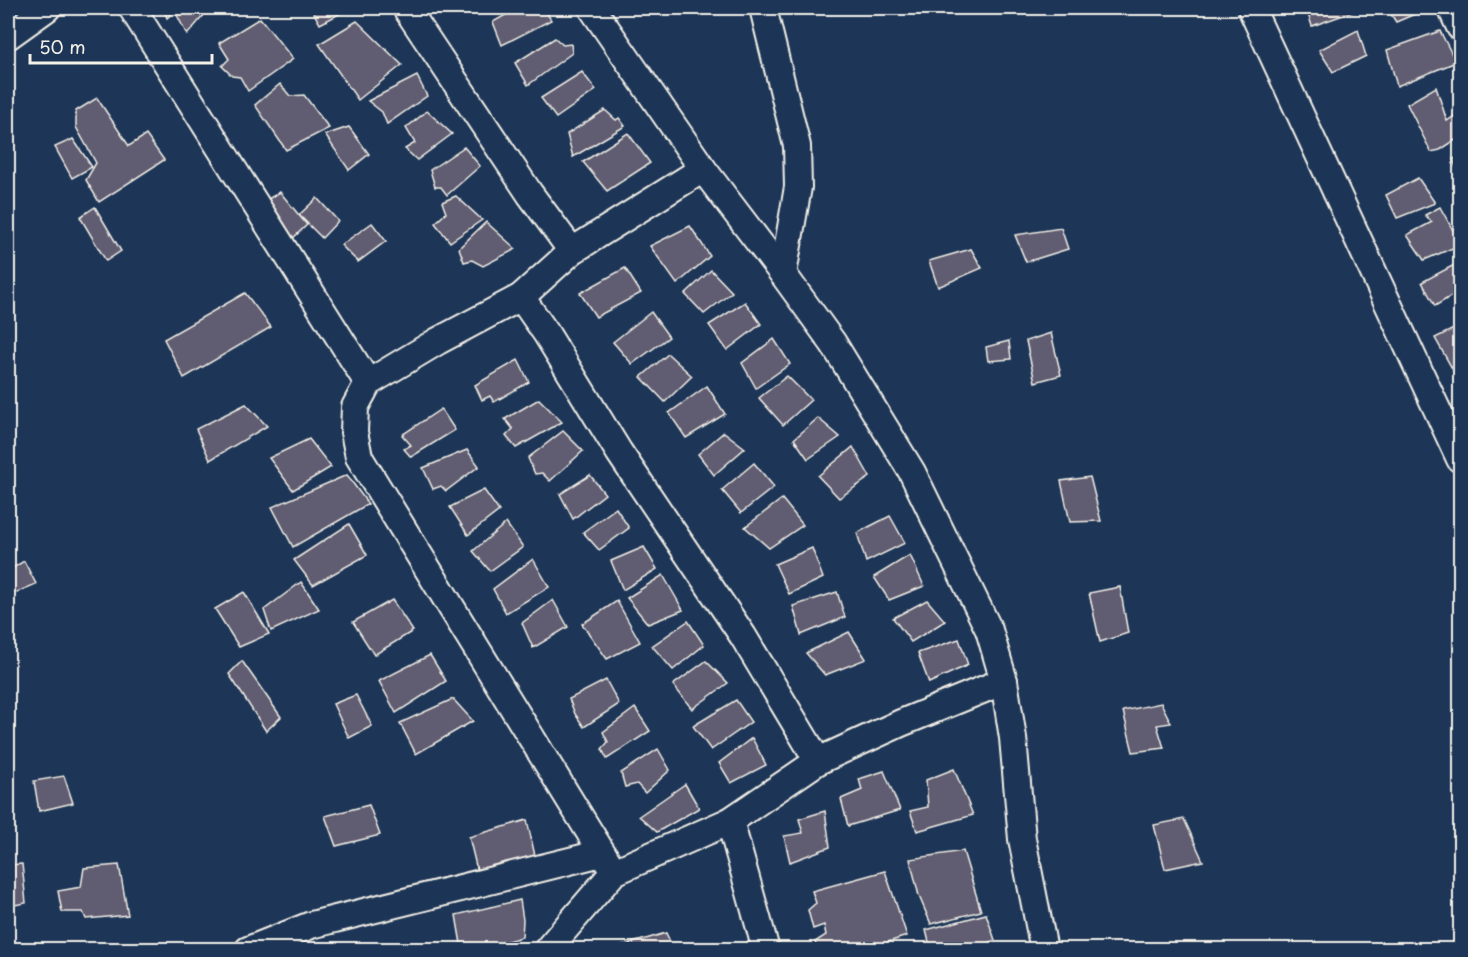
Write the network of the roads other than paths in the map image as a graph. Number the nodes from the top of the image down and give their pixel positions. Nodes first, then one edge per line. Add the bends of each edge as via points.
1 (47, 8) edge
2 (132, 8) edge
3 (406, 8) edge
4 (592, 8) edge
5 (763, 8) edge
6 (1251, 8) edge
7 (1451, 8) edge
8 (1461, 27) edge
9 (8, 36) edge
10 (703, 170) junction
11 (572, 251) junction
12 (783, 274) junction
13 (521, 297) junction
14 (369, 383) junction
15 (1461, 459) edge
16 (1004, 681) junction
17 (818, 761) junction
18 (730, 821) junction
19 (608, 863) junction
20 (268, 945) edge
21 (248, 950) edge
22 (547, 950) edge
23 (766, 950) edge
24 (1044, 950) edge

1 - 9 street
2 - 14 street
3 - 11 street
4 - 10 street
5 - 12 street via 797,146 798,186
6 - 15 street
7 - 8 street
10 - 11 street
10 - 12 street
11 - 13 street
12 - 16 street via 833,343 912,472 989,630
13 - 14 street
13 - 17 street via 743,636
14 - 19 street via 355,407 359,457
16 - 17 street
16 - 24 street via 1014,738 1022,839
17 - 18 street
18 - 19 street
18 - 23 street
19 - 20 street via 312,925
19 - 22 street
20 - 21 street

